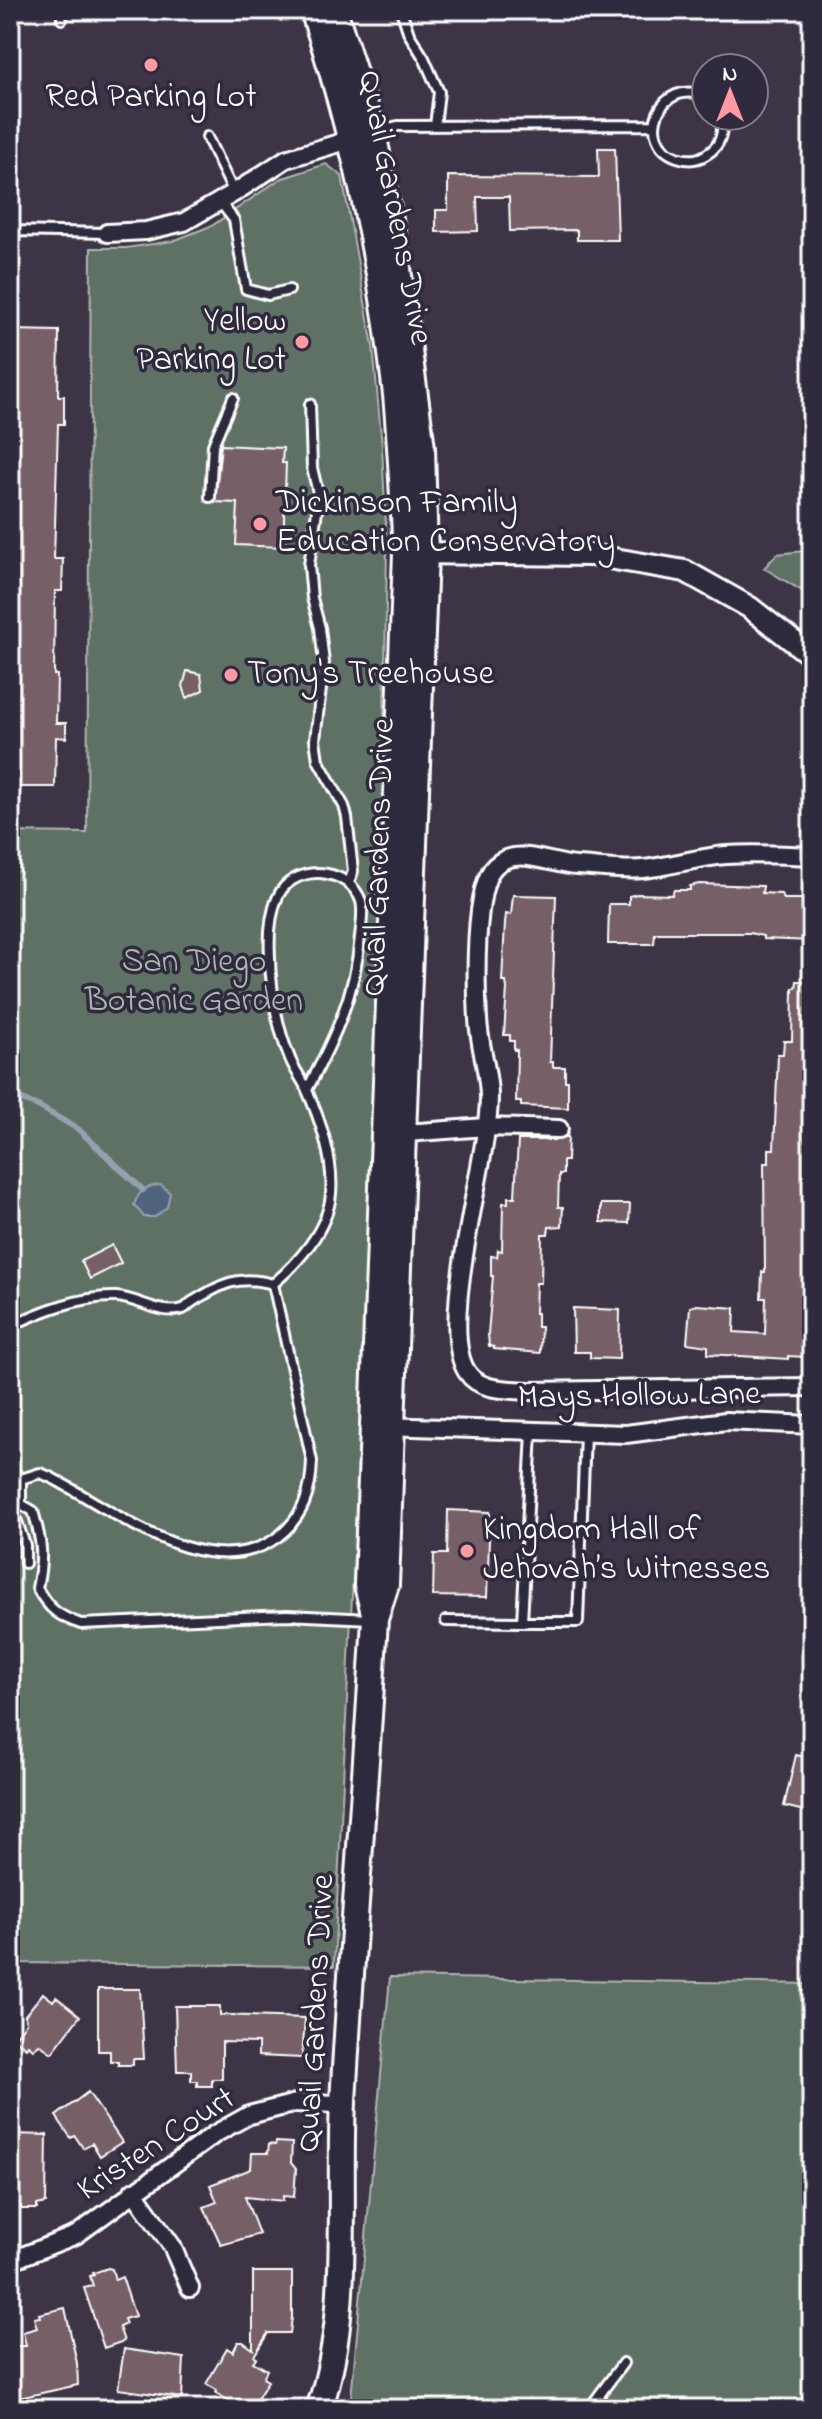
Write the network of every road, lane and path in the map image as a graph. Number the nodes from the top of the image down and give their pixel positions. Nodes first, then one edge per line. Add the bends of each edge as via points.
1 (313, 10) edge
2 (334, 10) edge
3 (401, 10) edge
4 (690, 92) edge
5 (655, 125) junction
6 (435, 126) junction
7 (723, 132) edge
8 (361, 136) junction
9 (207, 137) dead end
10 (227, 197) junction
11 (10, 231) edge
12 (107, 233) joint
13 (289, 290) dead end
14 (233, 398) dead end
15 (310, 404) dead end
16 (210, 497) dead end
17 (415, 554) junction
18 (812, 656) edge
19 (812, 856) edge
20 (349, 883) junction
21 (307, 1090) junction
22 (486, 1127) junction
23 (559, 1129) dead end
24 (394, 1134) junction
25 (273, 1284) junction
26 (10, 1326) edge
27 (812, 1387) edge
28 (812, 1425) edge
29 (382, 1426) junction
30 (532, 1431) junction
31 (585, 1433) junction
32 (10, 1468) edge
33 (21, 1479) junction
34 (17, 1507) junction
35 (25, 1563) dead end
36 (375, 1619) junction
37 (446, 1621) dead end
38 (522, 1622) junction
39 (343, 2104) junction
40 (133, 2191) junction
41 (10, 2261) edge
42 (190, 2288) dead end
43 (623, 2363) dead end
44 (319, 2409) edge
45 (589, 2409) edge

1 - 8 main road, Quail Gardens Drive
2 - 8 main road, Quail Gardens Drive
3 - 6 lane via 439,92
4 - 5 lane via 670,97
5 - 6 lane
5 - 7 lane via 662,147 692,160 713,150
6 - 8 lane via 398,126
8 - 10 street via 286,159
8 - 17 main road, Quail Gardens Drive via 395,246 410,343 422,448
9 - 10 lane
10 - 12 street via 184,222
10 - 13 lane via 246,289 268,295
11 - 12 lane
14 - 16 lane via 213,445
15 - 20 lane via 312,468 319,497 309,573 324,663 315,740 318,760 347,817 353,871
17 - 18 street via 591,555 685,571 749,607
17 - 24 main road, Quail Gardens Drive
19 - 22 street via 727,855 642,869 509,857 495,866 484,883 477,948 478,1021 490,1097
20 - 21 lane via 363,906 358,967 347,1008
20 - 21 lane via 322,873 301,875 284,887 275,904 270,931 279,1026
21 - 25 lane via 320,1123 331,1195 324,1220 305,1250
22 - 23 street
22 - 24 street
22 - 27 street via 461,1269 458,1347 468,1373 486,1387 529,1391
24 - 29 main road, Quail Gardens Drive
25 - 26 lane via 240,1278 185,1308 169,1310 116,1297 77,1302
25 - 33 lane via 312,1461 305,1506 274,1540 226,1554 197,1550 143,1530 50,1477 40,1473
28 - 31 street, Mays Hollow Lane via 726,1421 626,1434
29 - 30 street, Mays Hollow Lane
29 - 36 main road, Quail Gardens Drive via 386,1585
30 - 31 street, Mays Hollow Lane
30 - 38 lane
31 - 38 lane via 578,1622
32 - 33 lane
33 - 34 lane
34 - 35 lane
34 - 36 lane via 33,1511 42,1544 37,1588 45,1603 60,1617 81,1624 287,1615
36 - 39 main road, Quail Gardens Drive
37 - 38 lane
39 - 40 street, Kristen Court via 296,2103 249,2115
39 - 44 main road, Quail Gardens Drive via 337,2313
40 - 41 street, Kristen Court via 76,2235
40 - 42 street via 172,2246
43 - 45 lane

